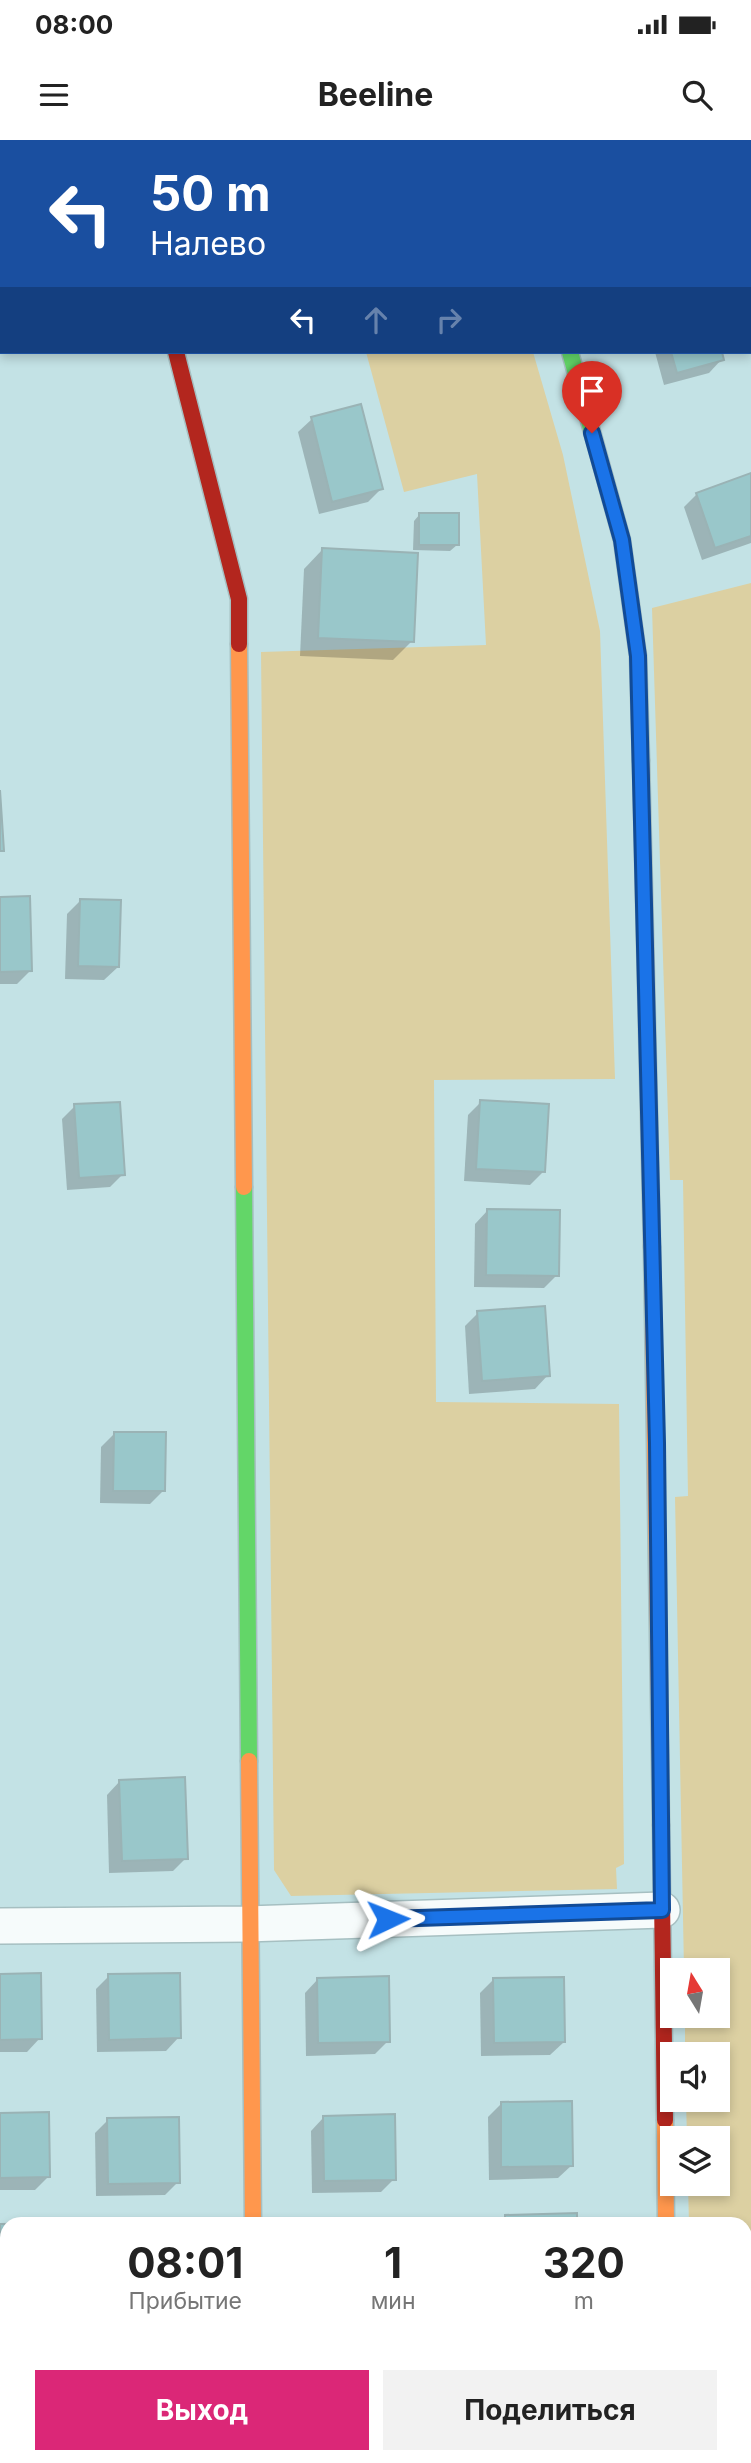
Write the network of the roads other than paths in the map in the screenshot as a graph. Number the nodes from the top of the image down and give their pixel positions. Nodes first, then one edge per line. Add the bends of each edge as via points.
1 (177, 354) edge
2 (571, 354) edge
3 (662, 1910) junction
4 (249, 1924) junction
5 (0, 1926) edge
6 (253, 2217) edge
7 (666, 2217) edge

1 - 4 street via 239,599
2 - 3 street via 622,540 638,656 657,1443
3 - 4 street
3 - 7 street
4 - 5 street
4 - 6 street

